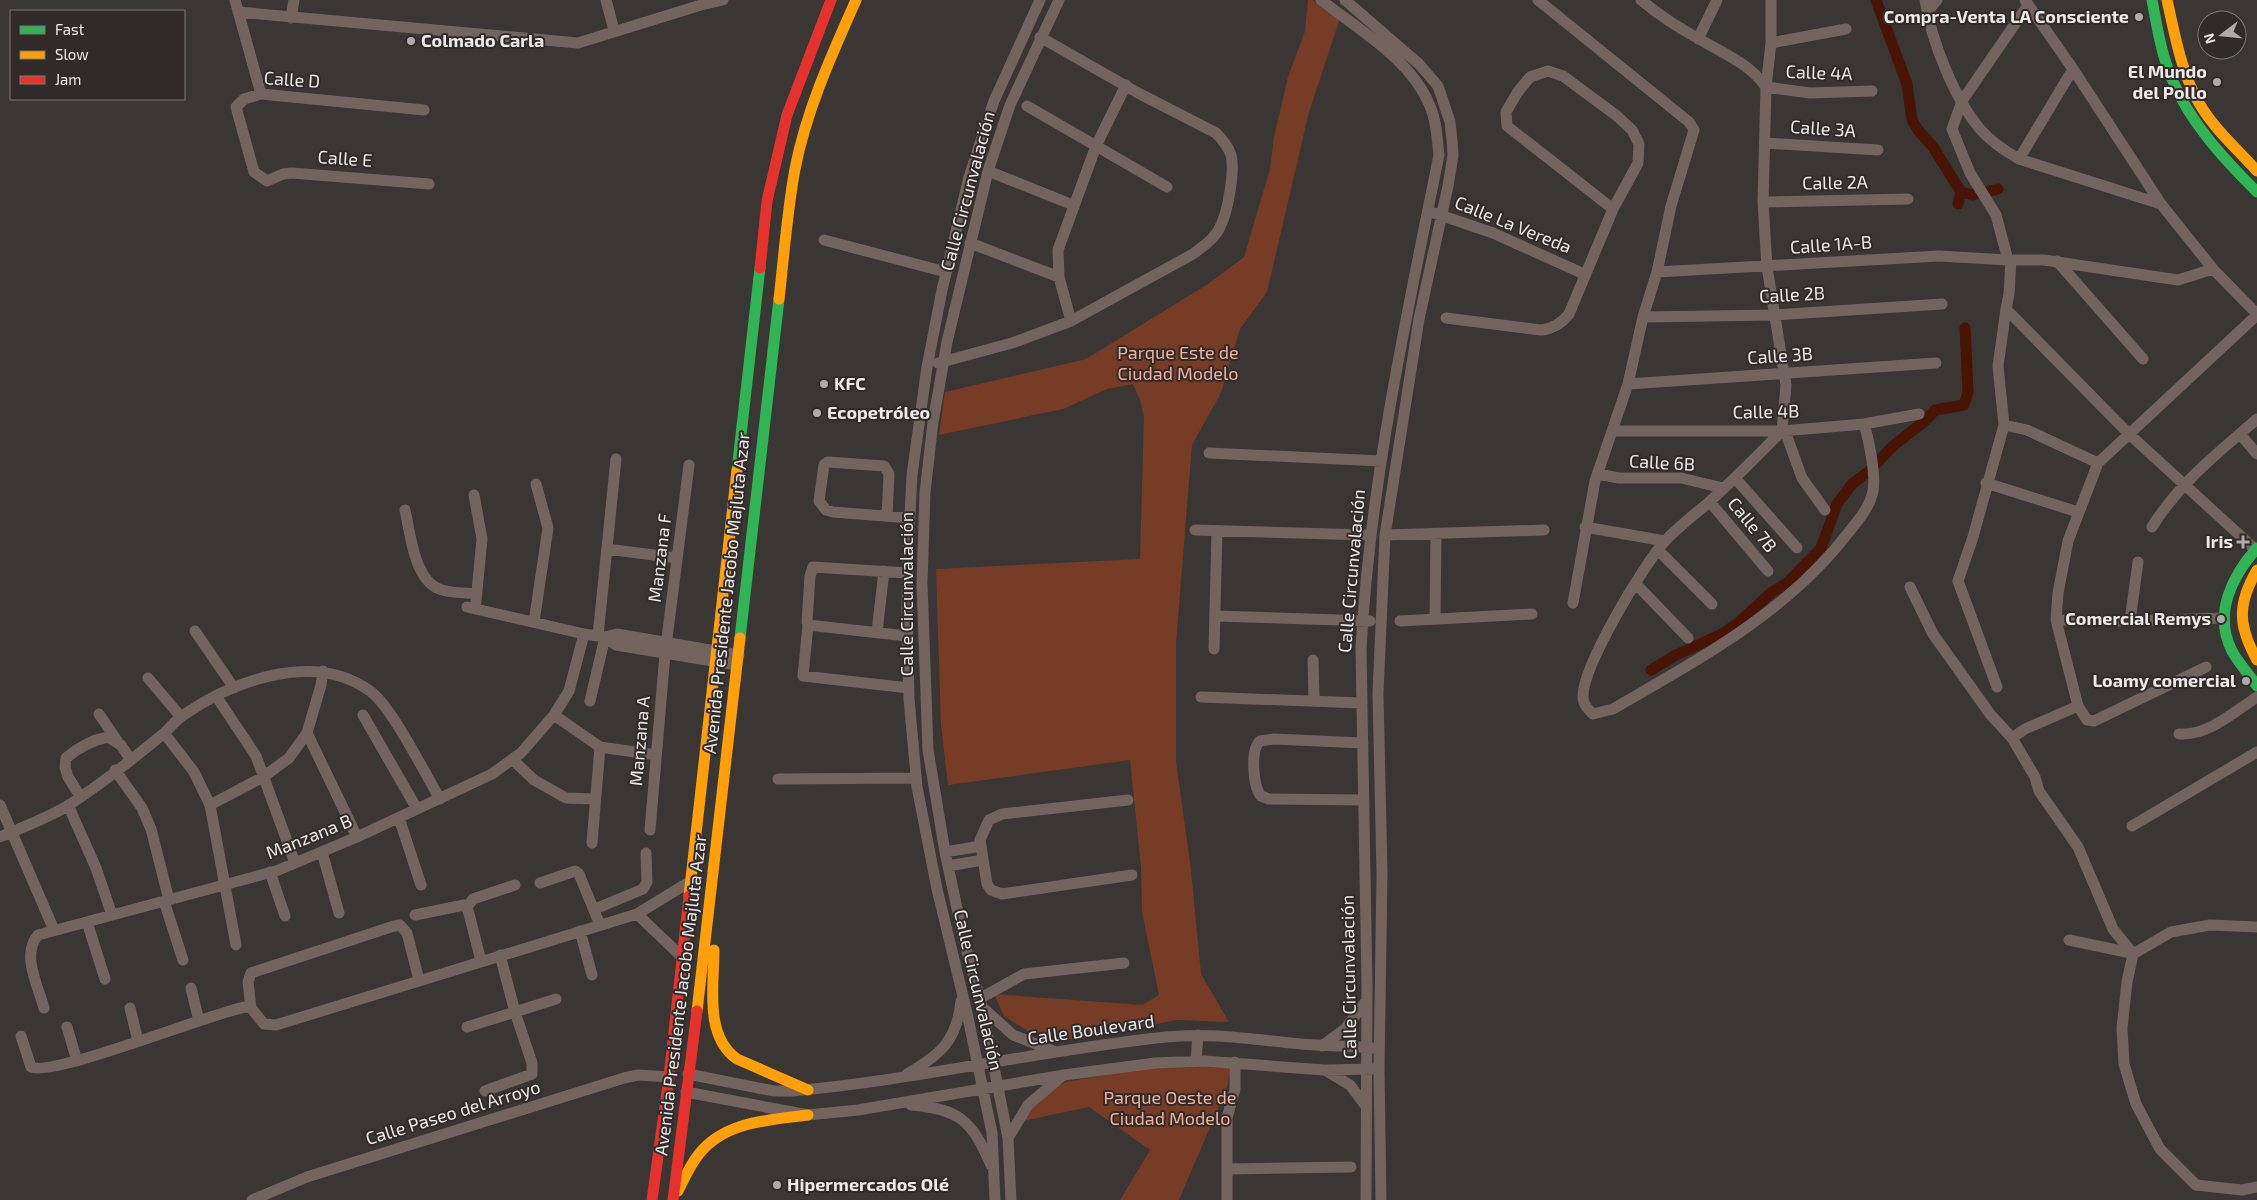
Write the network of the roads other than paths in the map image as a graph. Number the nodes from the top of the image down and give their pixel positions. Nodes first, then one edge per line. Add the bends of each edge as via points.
1 (235, 0) edge
2 (294, 0) edge
3 (606, 0) edge
4 (723, 0) edge
5 (831, 0) edge
6 (856, 0) edge
7 (1040, 0) edge
8 (1059, 0) edge
9 (1321, 0) edge
10 (1345, 0) edge
11 (1538, 0) edge
12 (1641, 0) edge
13 (1717, 0) edge
14 (1771, 0) edge
15 (1925, 0) edge
16 (1937, 0) edge
17 (2152, 0) edge
18 (2167, 0) edge
19 (2027, 3) edge
20 (238, 12) junction
21 (1927, 12) junction
22 (291, 18) junction
23 (1846, 29) dead end
24 (614, 30) junction
25 (1040, 37) junction
26 (1698, 39) junction
27 (1771, 43) junction
28 (2073, 69) junction
29 (1126, 85) junction
30 (1766, 87) junction
31 (1872, 91) dead end
32 (261, 94) junction
33 (1962, 101) junction
34 (1027, 106) dead end
35 (424, 110) dead end
36 (1765, 143) junction
37 (1096, 146) junction
38 (1878, 150) dead end
39 (2019, 159) junction
40 (988, 170) junction
41 (2257, 171) edge
42 (260, 178) joint
43 (2252, 179) edge
44 (429, 184) dead end
45 (1168, 188) dead end
46 (2257, 192) edge
47 (1908, 199) dead end
48 (1763, 202) junction
49 (2161, 204) junction
50 (1073, 205) junction
51 (1613, 209) junction
52 (1428, 212) junction
53 (1442, 215) junction
54 (824, 240) dead end
55 (970, 243) junction
56 (2009, 260) junction
57 (2056, 261) junction
58 (1767, 267) junction
59 (2213, 269) junction
60 (946, 272) junction
61 (1657, 272) junction
62 (1584, 274) junction
63 (1059, 277) junction
64 (1942, 304) dead end
65 (2006, 309) junction
66 (1775, 314) junction
67 (1643, 317) junction
68 (1446, 318) dead end
69 (2256, 319) edge
70 (1071, 321) junction
71 (2143, 359) dead end
72 (944, 360) junction
73 (1936, 363) dead end
74 (927, 367) junction
75 (1784, 373) junction
76 (1628, 384) junction
77 (1919, 414) dead end
78 (2257, 418) edge
79 (1864, 424) junction
80 (2004, 425) junction
81 (1613, 431) junction
82 (1784, 431) junction
83 (2129, 434) junction
84 (2240, 434) junction
85 (1209, 453) dead end
86 (2257, 454) edge
87 (616, 459) dead end
88 (1381, 461) junction
89 (2098, 463) junction
90 (689, 465) dead end
91 (1598, 474) junction
92 (1735, 478) junction
93 (1986, 483) junction
94 (2185, 483) junction
95 (536, 484) dead end
96 (1724, 488) junction
97 (474, 495) dead end
98 (1710, 502) junction
99 (405, 510) dead end
100 (1825, 510) dead end
101 (2078, 512) junction
102 (887, 516) junction
103 (910, 518) junction
104 (2152, 526) dead end
105 (1585, 527) junction
106 (1196, 530) dead end
107 (1544, 530) dead end
108 (1217, 531) junction
109 (1436, 534) junction
110 (1369, 535) junction
111 (1385, 535) junction
112 (1662, 546) junction
113 (1797, 548) dead end
114 (607, 549) junction
115 (2257, 550) edge
116 (677, 558) junction
117 (2138, 562) dead end
118 (2257, 570) edge
119 (884, 571) junction
120 (1768, 571) dead end
121 (908, 573) junction
122 (1636, 584) junction
123 (1910, 587) dead end
124 (476, 594) junction
125 (1572, 603) dead end
126 (1712, 604) dead end
127 (1532, 614) dead end
128 (1215, 616) junction
129 (2224, 618) junction
130 (1435, 619) junction
131 (2056, 620) junction
132 (1363, 621) junction
133 (1400, 621) dead end
134 (2130, 621) junction
135 (534, 622) junction
136 (1380, 622) junction
137 (808, 625) junction
138 (195, 631) dead end
139 (877, 632) junction
140 (584, 634) junction
141 (602, 636) junction
142 (907, 636) junction
143 (1688, 638) dead end
144 (667, 642) junction
145 (1214, 649) dead end
146 (665, 654) junction
147 (716, 656) junction
148 (738, 660) junction
149 (1313, 660) dead end
150 (2257, 660) edge
151 (2206, 667) dead end
152 (323, 671) junction
153 (148, 678) dead end
154 (2257, 686) edge
155 (1997, 687) dead end
156 (234, 688) junction
157 (908, 688) junction
158 (216, 696) junction
159 (1200, 697) dead end
160 (2257, 697) edge
161 (1314, 699) junction
162 (590, 700) dead end
163 (1362, 703) junction
164 (2078, 706) junction
165 (99, 714) dead end
166 (364, 715) dead end
167 (554, 716) junction
168 (181, 717) junction
169 (164, 733) junction
170 (307, 733) junction
171 (2179, 734) dead end
172 (2012, 738) junction
173 (1363, 743) junction
174 (121, 745) junction
175 (600, 747) junction
176 (2257, 752) edge
177 (656, 755) junction
178 (130, 759) junction
179 (513, 760) junction
180 (115, 770) junction
181 (263, 777) junction
182 (916, 778) junction
183 (778, 779) dead end
184 (80, 796) junction
185 (440, 799) junction
186 (595, 799) junction
187 (1128, 800) dead end
188 (1364, 800) junction
189 (0, 804) edge
190 (68, 805) junction
191 (210, 806) junction
192 (418, 809) junction
193 (399, 818) junction
194 (2132, 826) dead end
195 (650, 830) dead end
196 (13, 831) junction
197 (0, 837) edge
198 (357, 837) junction
199 (592, 843) dead end
200 (981, 846) junction
201 (322, 852) junction
202 (944, 852) junction
203 (646, 853) dead end
204 (983, 860) junction
205 (295, 863) junction
206 (948, 866) junction
207 (270, 872) junction
208 (1132, 875) dead end
209 (691, 881) junction
210 (540, 883) dead end
211 (226, 885) junction
212 (421, 885) dead end
213 (516, 885) dead end
214 (952, 886) junction
215 (937, 889) junction
216 (166, 901) junction
217 (711, 904) junction
218 (467, 907) junction
219 (594, 909) junction
220 (339, 913) dead end
221 (637, 914) junction
222 (112, 915) junction
223 (416, 915) dead end
224 (285, 916) dead end
225 (87, 922) junction
226 (600, 925) junction
227 (2257, 926) edge
228 (54, 930) junction
229 (580, 931) junction
230 (2069, 940) dead end
231 (236, 945) dead end
232 (2132, 954) junction
233 (500, 955) junction
234 (682, 957) junction
235 (183, 960) dead end
236 (481, 961) junction
237 (1124, 963) dead end
238 (592, 975) dead end
239 (105, 979) dead end
240 (419, 980) junction
241 (191, 988) dead end
242 (961, 994) junction
243 (556, 1000) dead end
244 (1367, 1000) junction
245 (980, 1003) junction
246 (44, 1008) dead end
247 (130, 1008) dead end
248 (251, 1008) junction
249 (515, 1012) junction
250 (199, 1021) junction
251 (67, 1027) dead end
252 (467, 1027) dead end
253 (1198, 1035) junction
254 (21, 1036) dead end
255 (138, 1041) junction
256 (1322, 1046) junction
257 (1366, 1047) junction
258 (1380, 1048) junction
259 (1058, 1052) junction
260 (77, 1061) junction
261 (1196, 1061) junction
262 (1235, 1062) junction
263 (993, 1063) junction
264 (978, 1066) junction
265 (1373, 1069) junction
266 (1324, 1070) junction
267 (688, 1074) junction
268 (1064, 1075) junction
269 (669, 1077) junction
270 (900, 1079) junction
271 (998, 1086) junction
272 (983, 1089) junction
273 (808, 1090) junction
274 (485, 1091) dead end
275 (686, 1092) junction
276 (894, 1104) junction
277 (1365, 1107) junction
278 (808, 1114) junction
279 (1008, 1138) junction
280 (1352, 1167) dead end
281 (1227, 1169) junction
282 (995, 1173) junction
283 (2257, 1187) edge
284 (252, 1200) edge
285 (652, 1200) edge
286 (673, 1200) edge
287 (995, 1200) edge
288 (1011, 1200) edge
289 (1227, 1200) edge
290 (1366, 1200) edge
291 (1381, 1200) edge

1 - 20 street
2 - 22 street
3 - 24 street
4 - 24 street
5 - 147 main road, Avenida Presidente Jacobo Majluta Azar via 787,115 767,201
6 - 148 main road, Avenida Presidente Jacobo Majluta Azar via 802,139 795,169 759,457
7 - 60 street, Calle Circunvalación via 994,101 969,177
8 - 25 street, Calle Circunvalación
9 - 52 street, Calle Circunvalación via 1384,49 1415,78 1430,106 1436,124 1439,155
10 - 53 street, Calle Circunvalación via 1419,64 1438,86 1450,122 1453,155
11 - 61 street via 1692,126 1694,134 1671,206
12 - 26 street
13 - 26 street
14 - 27 street
15 - 21 street
16 - 21 street
17 - 43 main road via 2166,61 2185,106 2193,119
18 - 41 main road via 2179,56 2198,101
19 - 28 street
19 - 33 street
20 - 22 street
20 - 32 street
21 - 33 street via 1931,33
22 - 24 street via 567,43 585,42
23 - 27 street
25 - 29 street
25 - 40 street, Calle Circunvalación via 1010,105
26 - 30 street via 1741,63
27 - 30 street
28 - 39 street
28 - 49 street
29 - 37 street
29 - 70 street via 1216,133 1226,142 1232,165 1226,210 1220,228 1193,254
30 - 31 street, Calle 4A via 1810,93
30 - 36 street
32 - 35 street, Calle D
32 - 42 street, Calle D via 244,99 236,107 254,172
33 - 39 street via 1980,129 2000,148
33 - 56 street via 1952,133 1970,173 1996,215
34 - 37 street
36 - 38 street, Calle 3A
36 - 48 street
37 - 45 street
37 - 50 street
39 - 49 street
40 - 50 street
40 - 55 street, Calle Circunvalación
42 - 44 street, Calle E via 267,181 283,174 304,174
43 - 46 main road
47 - 48 street, Calle 2A
48 - 58 street
49 - 59 street
50 - 63 street via 1058,250
51 - 51 street via 1634,174 1640,157 1639,144 1632,130 1563,76 1548,71 1530,77 1506,112 1507,126
51 - 62 street
52 - 53 street, Calle La Vereda
52 - 88 street, Calle Circunvalación
53 - 62 street, Calle La Vereda via 1494,233
53 - 111 street, Calle Circunvalación via 1419,319
54 - 60 street
55 - 63 street
55 - 72 street, Calle Circunvalación
56 - 57 street, Calle 1A-B
56 - 58 street, Calle 1A-B via 1939,256
56 - 65 street
57 - 59 street, Calle 1A-B via 2178,280
57 - 71 street
58 - 61 street, Calle 1A-B
58 - 66 street
59 - 69 street
60 - 74 street, Calle Circunvalación
61 - 67 street
62 - 68 street via 1569,314 1564,321 1549,329
63 - 70 street
64 - 66 street, Calle 2B
65 - 80 street via 1998,366
65 - 83 street
66 - 67 street, Calle 2B
66 - 75 street
67 - 76 street
69 - 83 street
70 - 72 street via 1012,343
72 - 74 street
72 - 202 street, Calle Circunvalación via 925,492 922,583 928,750
73 - 75 street, Calle 3B
74 - 103 street, Calle Circunvalación via 912,475
75 - 76 street, Calle 3B
75 - 82 street
76 - 81 street
77 - 79 street, Calle 4B
78 - 84 street
79 - 82 street, Calle 4B
79 - 122 street via 1873,491 1864,512 1837,548 1784,599 1742,631 1613,709 1593,714 1586,708 1583,698 1585,684 1598,651
80 - 89 street via 2027,430
80 - 93 street
81 - 82 street, Calle 4B
81 - 91 street
82 - 92 street
82 - 100 street via 1802,478
83 - 89 street
83 - 94 street
84 - 86 street
84 - 94 street
85 - 88 street
87 - 114 street
88 - 110 street, Calle Circunvalación
89 - 101 street
90 - 116 street, Manzana F
91 - 96 street, Calle 6B via 1620,478 1681,478
91 - 105 street
92 - 96 street
92 - 113 street
93 - 101 street
93 - 155 street via 1958,581
94 - 104 street
94 - 115 street
95 - 135 street via 548,528
96 - 98 street
97 - 124 street via 482,539
98 - 112 street
98 - 120 street, Calle 7B
99 - 124 street via 421,572 429,583 445,591
101 - 131 street via 2058,593
102 - 102 street via 826,510 820,501 824,465 828,462 884,466 889,474
102 - 103 street
103 - 121 street, Calle Circunvalación
105 - 112 street
105 - 125 street
106 - 108 street
107 - 109 street
108 - 110 street
108 - 128 street
109 - 111 street
109 - 130 street
110 - 132 street, Calle Circunvalación
111 - 136 street, Calle Circunvalación
112 - 122 street
112 - 126 street
114 - 116 street
114 - 141 street
115 - 129 main road via 2236,577 2226,602
116 - 144 street, Manzana F
117 - 134 street
118 - 150 main road via 2247,586 2241,622 2247,644
119 - 121 street
119 - 137 street via 813,567
119 - 139 street
121 - 142 street, Calle Circunvalación
122 - 143 street
123 - 172 street via 1933,634 1990,714
124 - 135 street via 471,608
127 - 130 street
128 - 132 street
128 - 145 street
129 - 134 street
129 - 154 main road via 2231,648
130 - 133 street
131 - 134 street
131 - 164 street
132 - 136 street
132 - 163 street, Calle Circunvalación
135 - 140 street
136 - 258 street, Calle Circunvalación
137 - 139 street
137 - 157 street via 803,676
138 - 156 street
139 - 142 street
140 - 141 street
140 - 167 street, Manzana B via 568,691
141 - 144 street via 618,634
141 - 146 street via 616,645
141 - 162 street
142 - 157 street, Calle Circunvalación
144 - 146 street, Manzana F
144 - 147 street
146 - 147 street
146 - 177 street, Manzana A
147 - 148 street
147 - 209 main road, Avenida Presidente Jacobo Majluta Azar
148 - 217 main road, Avenida Presidente Jacobo Majluta Azar
149 - 161 street
151 - 164 street via 2094,721 2087,720
152 - 156 street via 275,676
152 - 170 street
152 - 185 street via 370,691 385,706
153 - 168 street
156 - 158 street
157 - 182 street, Calle Circunvalación
158 - 168 street
158 - 181 street via 256,756
159 - 161 street
160 - 171 street via 2205,729
161 - 163 street
163 - 173 street, Calle Circunvalación
164 - 172 street
165 - 174 street
166 - 192 street
167 - 175 street
167 - 179 street, Manzana B
168 - 169 street
169 - 178 street
169 - 191 street via 194,772
170 - 181 street via 289,758
170 - 198 street
172 - 232 street via 2035,777 2039,791 2078,846 2113,929
173 - 188 street, Calle Circunvalación
173 - 188 street via 1260,741 1255,748 1255,784 1261,796 1269,799
174 - 178 street
174 - 184 street via 108,737 95,740 66,758 68,777
175 - 177 street
175 - 186 street
176 - 194 street
177 - 195 street, Manzana A
178 - 180 street
179 - 185 street, Manzana B
179 - 186 street via 534,780 566,798
180 - 184 street
180 - 216 street via 142,808 151,830
181 - 191 street
181 - 205 street
182 - 183 street
182 - 215 street, Calle Circunvalación
184 - 190 street
185 - 192 street, Manzana B
186 - 199 street
187 - 200 street via 1002,814 989,820
188 - 244 street, Calle Circunvalación
189 - 196 street
190 - 196 street
190 - 222 street via 96,868
191 - 211 street
192 - 193 street, Manzana B
193 - 198 street, Manzana B
193 - 212 street
196 - 197 street
196 - 228 street
198 - 201 street, Manzana B
200 - 202 street
200 - 204 street
201 - 205 street, Manzana B
201 - 220 street
202 - 206 street, Calle Circunvalación
203 - 219 street via 647,882 643,889
204 - 206 street
204 - 208 street via 987,884 991,890 1002,894
205 - 207 street, Manzana B
206 - 214 street, Calle Circunvalación
207 - 211 street, Manzana B
207 - 224 street
209 - 221 street
209 - 234 main road, Avenida Presidente Jacobo Majluta Azar
210 - 219 street via 575,872 581,877
211 - 216 street, Manzana B
211 - 231 street
213 - 218 street via 472,899
214 - 215 street
214 - 245 street, Calle Circunvalación
215 - 242 street, Calle Circunvalación
216 - 222 street, Manzana B
216 - 235 street
217 - 267 main road, Avenida Presidente Jacobo Majluta Azar
217 - 273 main road via 715,1029 723,1045 737,1059
218 - 223 street
218 - 236 street
219 - 226 street
221 - 226 street
221 - 234 street
222 - 225 street, Manzana B
225 - 228 street, Manzana B
225 - 239 street
226 - 229 street
227 - 232 street via 2210,924 2170,932
228 - 246 street, Manzana B via 38,935 30,950
229 - 233 street
229 - 238 street
230 - 232 street
232 - 283 street via 2122,1028 2124,1064 2136,1104 2156,1142 2196,1185 2242,1190
233 - 236 street
233 - 249 street
234 - 269 main road, Avenida Presidente Jacobo Majluta Azar
236 - 240 street
237 - 245 street via 1024,974
240 - 248 street via 271,1026 264,1024
240 - 248 street via 407,933 400,925 394,926 250,973
241 - 250 street
242 - 264 street, Calle Circunvalación
242 - 270 street via 959,1014 946,1047 932,1060
243 - 249 street
244 - 256 street via 1345,1029
244 - 257 street, Calle Circunvalación
245 - 259 street via 1013,1034
245 - 263 street, Calle Circunvalación
247 - 255 street
248 - 250 street via 240,1008
249 - 252 street
249 - 274 street via 532,1063 532,1074
250 - 255 street
251 - 260 street
253 - 256 street, Calle Boulevard
253 - 259 street, Calle Boulevard
253 - 261 street
254 - 260 street via 31,1067 36,1069
255 - 260 street
256 - 257 street, Calle Boulevard
257 - 258 street, Calle Boulevard
257 - 265 street, Calle Circunvalación
258 - 265 street, Calle Circunvalación
259 - 263 street, Calle Boulevard
261 - 262 street
261 - 268 street
262 - 266 street
262 - 281 street via 1235,1089 1227,1118
263 - 264 street, Calle Boulevard
263 - 271 street, Calle Circunvalación
264 - 270 street, Calle Boulevard
264 - 272 street, Calle Circunvalación
265 - 266 street
265 - 277 street, Calle Circunvalación
265 - 291 street, Calle Circunvalación
266 - 277 street via 1350,1085
267 - 273 street, Calle Boulevard via 774,1091
267 - 275 main road, Avenida Presidente Jacobo Majluta Azar
268 - 271 street
268 - 279 street via 1028,1105
269 - 284 street, Calle Paseo del Arroyo via 638,1075 624,1078 307,1177
269 - 285 main road, Avenida Presidente Jacobo Majluta Azar
270 - 273 street, Calle Boulevard
271 - 272 street
271 - 279 street, Calle Circunvalación
272 - 276 street
272 - 282 street, Calle Circunvalación via 992,1133
275 - 278 street
275 - 286 main road, Avenida Presidente Jacobo Majluta Azar
276 - 278 street
276 - 282 street via 938,1109 965,1121 975,1131
277 - 290 street, Calle Circunvalación
278 - 286 main road via 744,1126 717,1136 695,1158
279 - 288 street, Calle Circunvalación
280 - 281 street
281 - 289 street
282 - 287 street, Calle Circunvalación

